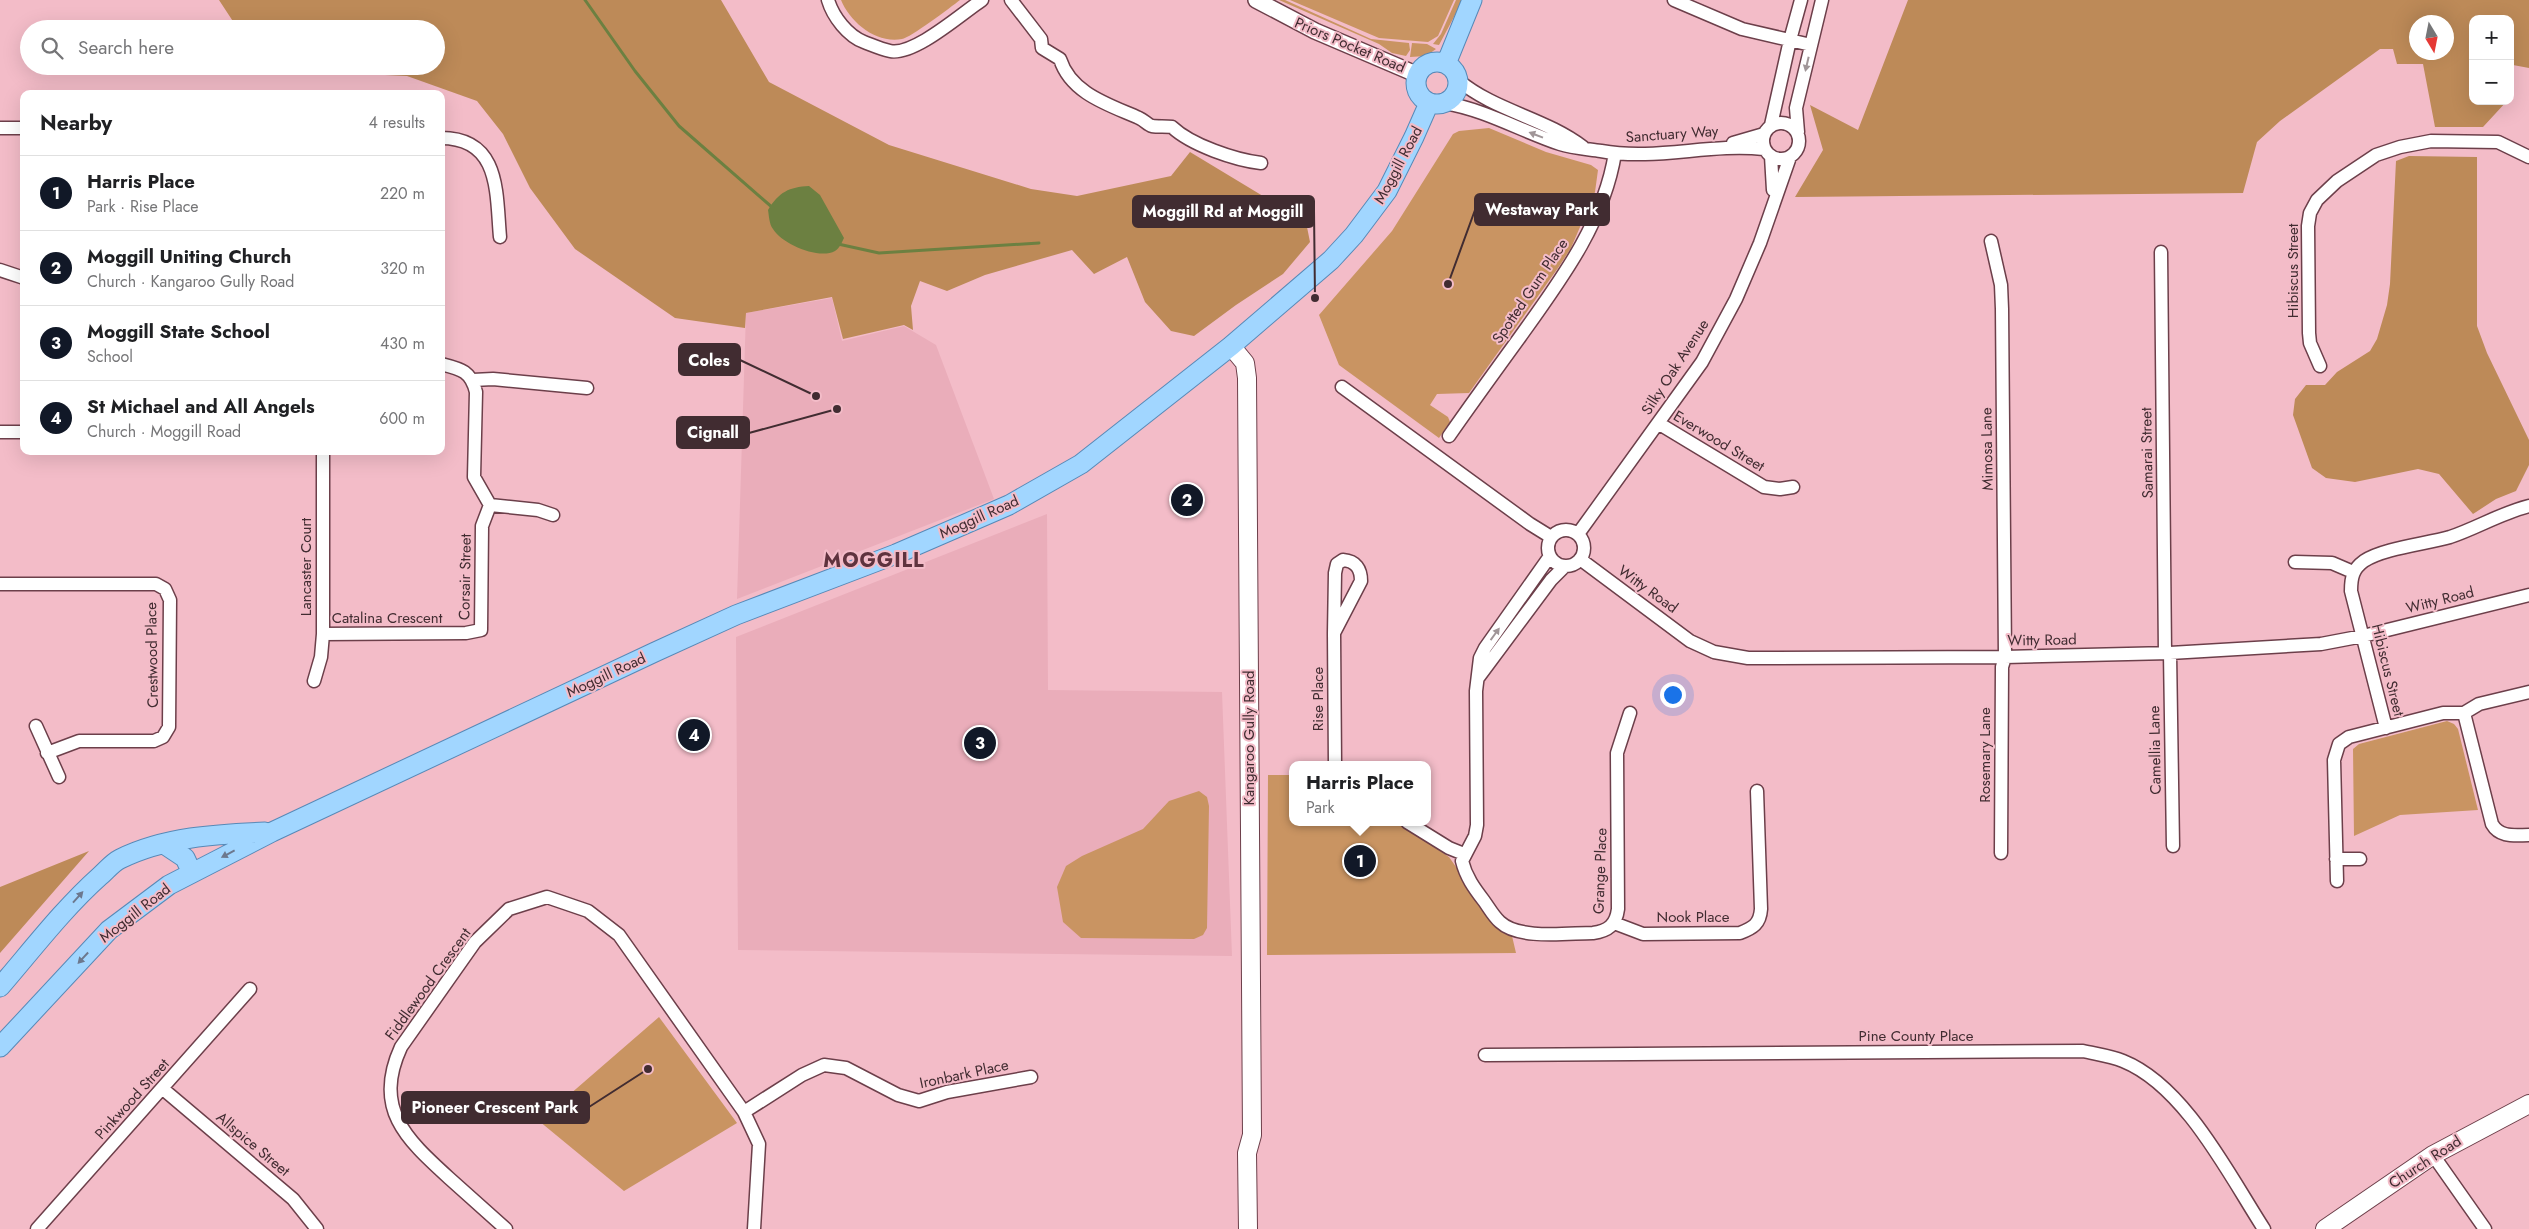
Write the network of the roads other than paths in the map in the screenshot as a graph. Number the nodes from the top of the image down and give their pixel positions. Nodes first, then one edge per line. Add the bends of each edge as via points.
1 (828, 0) edge
2 (982, 0) edge
3 (1011, 0) edge
4 (1256, 0) edge
5 (1472, 0) edge
6 (1674, 0) edge
7 (1801, 0) edge
8 (1822, 0) edge
9 (1790, 40) junction
10 (1811, 45) junction
11 (1446, 64) junction
12 (1418, 75) junction
13 (1458, 80) junction
14 (1437, 103) junction
15 (0, 128) edge
16 (20, 128) edge
17 (1768, 130) junction
18 (1798, 132) junction
19 (445, 139) edge
20 (1723, 146) junction
21 (1583, 148) junction
22 (1767, 152) junction
23 (1615, 153) junction
24 (1790, 157) junction
25 (2529, 157) edge
26 (1261, 162) dead end
27 (1772, 203) junction
28 (500, 237) dead end
29 (1991, 241) dead end
30 (2162, 252) dead end
31 (0, 270) edge
32 (20, 277) edge
33 (1231, 346) junction
34 (445, 365) edge
35 (2320, 366) dead end
36 (473, 380) junction
37 (1342, 387) dead end
38 (587, 388) dead end
39 (1658, 423) junction
40 (0, 432) edge
41 (20, 432) edge
42 (1449, 436) dead end
43 (323, 455) edge
44 (1793, 487) dead end
45 (490, 505) junction
46 (2529, 506) edge
47 (553, 515) dead end
48 (1578, 534) junction
49 (1551, 537) junction
50 (1550, 556) junction
51 (1580, 559) junction
52 (2295, 562) dead end
53 (1566, 566) junction
54 (2353, 572) junction
55 (0, 584) edge
56 (2529, 595) edge
57 (480, 630) joint
58 (1334, 633) junction
59 (323, 634) junction
60 (2363, 636) junction
61 (2167, 653) junction
62 (2005, 657) junction
63 (1478, 678) junction
64 (314, 681) dead end
65 (2529, 692) edge
66 (1630, 713) dead end
67 (2464, 713) junction
68 (36, 726) dead end
69 (2386, 728) junction
70 (47, 753) junction
71 (1335, 761) edge
72 (59, 777) dead end
73 (1757, 791) dead end
74 (1414, 826) edge
75 (272, 832) junction
76 (2529, 835) edge
77 (164, 844) junction
78 (2173, 846) dead end
79 (1464, 854) junction
80 (2001, 854) dead end
81 (2360, 859) dead end
82 (2336, 860) junction
83 (192, 873) junction
84 (2337, 881) dead end
85 (1614, 923) junction
86 (0, 987) edge
87 (250, 989) dead end
88 (0, 1046) edge
89 (1485, 1056) dead end
90 (1031, 1077) dead end
91 (163, 1089) junction
92 (2529, 1104) edge
93 (744, 1112) junction
94 (1252, 1135) junction
95 (2433, 1155) junction
96 (37, 1229) edge
97 (317, 1229) edge
98 (506, 1229) edge
99 (754, 1229) edge
100 (1248, 1229) edge
101 (1260, 1229) edge
102 (2264, 1229) edge
103 (2325, 1229) edge
104 (2485, 1229) edge

1 - 2 street via 854,38 890,51 902,51 918,44
3 - 26 street via 1041,39 1042,48 1060,59 1064,70 1085,92 1151,126 1172,127 1180,135 1242,160
4 - 12 street, Priors Pocket Road
5 - 11 main road
6 - 9 street via 1742,29
7 - 9 street, Silky Oak Avenue
8 - 10 street, Silky Oak Avenue
9 - 10 street
9 - 17 street, Silky Oak Avenue
10 -> 18 street, Silky Oak Avenue via 1796,108
11 - 12 main road via 1427,65
11 - 13 main road via 1454,70
12 - 14 main road via 1419,94
13 - 14 main road via 1456,94
13 - 21 street, Sanctuary Way via 1482,98 1568,136
21 -> 14 street, Sanctuary Way via 1562,145 1480,111
14 - 33 main road, Moggill Road via 1414,137 1386,191 1354,235 1304,284
15 - 16 street
17 - 18 street via 1783,123
17 - 20 street
17 - 22 street, Silky Oak Avenue
18 - 24 street, Silky Oak Avenue via 1798,149
19 - 28 street via 465,142 479,150 489,163 497,189
20 - 22 street, Sanctuary Way
20 - 23 street, Sanctuary Way via 1648,155
21 - 23 street, Sanctuary Way
22 - 24 street via 1780,159
22 - 27 street, Silky Oak Avenue via 1773,172
23 - 42 street, Spotted Gum Place via 1610,181 1594,221 1567,269
24 - 27 street, Silky Oak Avenue
25 - 35 street, Hibiscus Street via 2498,142 2431,141 2400,147 2376,155 2317,200 2308,226 2309,333
27 - 39 street, Silky Oak Avenue via 1760,243 1736,299 1702,362
29 - 62 street, Mimosa Lane via 2001,285 2002,309
30 - 61 street, Samarai Street
31 - 32 street
33 - 75 main road, Moggill Road via 1082,464 1024,498 896,554 727,620
33 - 94 main road, Kangaroo Gully Road via 1245,363 1247,378
34 - 36 street via 465,372
36 - 38 street
36 - 45 street via 476,392 474,477
37 - 49 street
39 - 44 street, Everwood Street via 1764,487 1780,490
39 - 48 street, Silky Oak Avenue
40 - 41 street
43 - 59 street, Lancaster Court
45 - 47 street via 538,510
45 - 57 street, Corsair Street via 482,526
46 - 54 street via 2451,537 2373,557
48 - 49 street via 1561,530
48 - 51 street via 1584,543
49 - 50 street via 1548,546
50 - 53 street via 1557,564
63 -> 50 street via 1480,658 1485,648
51 - 53 street
51 - 62 street, Witty Road via 1690,641 1732,657
52 - 54 street via 2332,563
53 - 63 street via 1557,572
54 - 60 street, Hibiscus Street via 2351,591
55 - 70 street, Crestwood Place via 156,584 165,589 170,600 169,727 163,738 154,741 80,741
56 - 60 street, Witty Road
57 - 59 street, Catalina Crescent via 466,634
58 - 58 street, Rise Place via 1337,564 1350,560 1361,572 1361,581
58 - 71 street, Rise Place
59 - 64 street, Lancaster Court
60 - 61 street, Witty Road via 2321,644
60 - 69 street, Hibiscus Street
61 - 62 street, Witty Road
61 - 78 street, Camellia Lane
62 - 80 street, Rosemary Lane via 2002,667
63 - 79 street via 1477,825 1475,836
65 - 67 street via 2479,704
66 - 85 street, Grange Place via 1617,754 1618,909
67 - 69 street via 2443,713
67 - 76 street via 2492,824 2505,835
68 - 70 street
69 - 82 street via 2343,740 2336,749
70 - 72 street
73 - 85 street, Nook Place via 1761,909 1760,920 1752,928 1740,933 1643,934
74 - 79 street
75 - 77 main road, Moggill Road via 219,834
75 -> 83 main road, Moggill Road
77 - 83 main road via 185,858
86 -> 77 main road, Moggill Road via 82,892 118,860
79 - 85 street, Grange Place via 1462,861 1468,878 1500,922 1511,930 1522,933 1593,933 1602,932
81 - 82 street
82 - 84 street
83 -> 88 main road, Moggill Road via 162,890 109,930
87 - 91 street, Pinkwood Street
89 - 102 street, Pine County Place via 2083,1051 2124,1062 2160,1083 2191,1117
90 - 93 street, Ironbark Place via 947,1092 919,1101 898,1095 846,1068 824,1064
91 - 96 street, Pinkwood Street
91 - 97 street, Allspice Street via 293,1199
92 - 95 main road, Church Road
93 - 98 street, Fiddlewood Crescent via 619,935 588,911 547,897 509,909 475,942 401,1047 392,1066 390,1087 394,1112 405,1135
93 - 99 street, Fiddlewood Crescent via 759,1144
94 - 100 main road, Kangaroo Gully Road via 1247,1152
94 - 101 main road, Kangaroo Gully Road via 1258,1152
95 - 103 main road, Church Road
95 - 104 street

